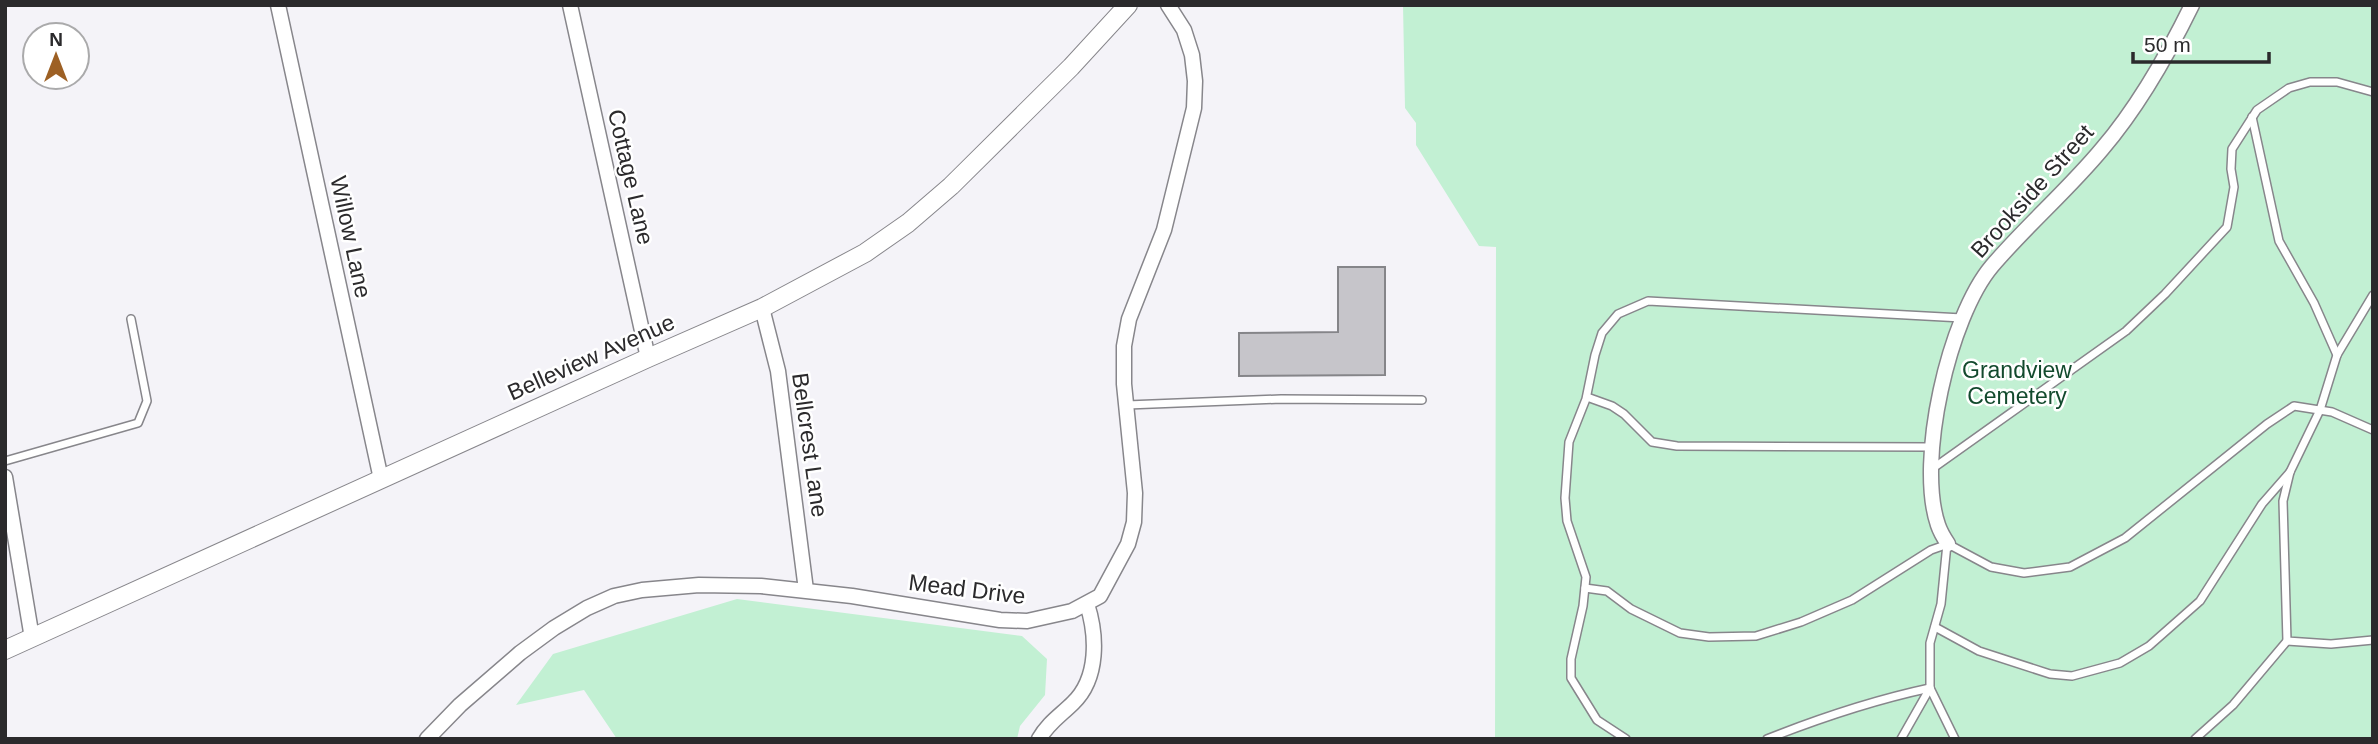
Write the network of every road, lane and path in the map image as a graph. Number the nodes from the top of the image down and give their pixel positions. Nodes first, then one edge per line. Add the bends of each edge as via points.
1 (278, 5) edge
2 (570, 5) edge
3 (1128, 5) edge
4 (1168, 5) edge
5 (2192, 5) edge
6 (2373, 92) edge
7 (2252, 117) junction
8 (2373, 295) edge
9 (762, 308) junction
10 (1962, 318) junction
11 (131, 319) dead end
12 (2337, 355) junction
13 (648, 358) junction
14 (1587, 397) junction
15 (1422, 400) dead end
16 (1126, 405) junction
17 (2320, 410) junction
18 (2373, 430) edge
19 (1931, 447) junction
20 (5, 461) edge
21 (1932, 470) junction
22 (2290, 472) junction
23 (5, 477) edge
24 (381, 479) junction
25 (1948, 544) junction
26 (1585, 588) junction
27 (806, 590) junction
28 (1087, 604) junction
29 (1935, 627) junction
30 (32, 638) junction
31 (2373, 640) edge
32 (2287, 641) junction
33 (5, 650) edge
34 (1930, 688) junction
35 (427, 739) edge
36 (1039, 739) edge
37 (1626, 739) edge
38 (1767, 739) edge
39 (1901, 739) edge
40 (1955, 739) edge
41 (2195, 739) edge

1 - 24 street, Willow Lane
2 - 13 street, Cottage Lane
3 - 9 street, Belleview Avenue via 1071,67 908,223 865,253
4 - 16 street, Mead Drive via 1184,30 1192,55 1194,108 1164,230 1129,319 1124,346
5 - 10 street, Brookside Street via 2163,64 2103,148 1991,267
6 - 7 lane via 2337,82 2310,82 2275,96
7 - 12 lane via 2279,241
7 - 21 lane via 2232,149 2234,187 2227,227 2218,237 2126,331
8 - 12 lane
9 - 13 street, Belleview Avenue
9 - 27 street, Bellcrest Lane via 778,371
10 - 14 lane via 1648,301 1618,314 1602,333
10 - 19 street, Brookside Street via 1943,377
11 - 20 lane via 147,401 138,423
12 - 17 lane
13 - 24 street, Belleview Avenue
14 - 19 lane via 1618,410 1652,442 1677,446
14 - 26 lane via 1569,442 1565,498 1567,521 1586,576
15 - 16 lane
16 - 28 street, Mead Drive via 1134,522 1114,575 1100,596
17 - 18 lane
17 - 22 lane
17 - 25 lane via 2294,407 2125,538 2070,567 2024,573 1991,567
19 - 21 street, Brookside Street
21 - 25 street, Brookside Street via 1938,524
22 - 29 lane via 2262,504 2200,601 2148,646 2120,663 2072,676 2050,674 1979,651
22 - 32 lane via 2283,501
23 - 30 street
24 - 30 street, Belleview Avenue
25 - 26 lane via 1852,600 1756,636 1680,633 1631,609 1607,591
25 - 29 lane
26 - 37 lane via 1571,678 1597,720
27 - 28 street, Mead Drive via 1000,620 1050,617
27 - 35 street, Mead Drive via 699,585 614,596 565,621 520,653
28 - 36 street via 1094,640 1089,677 1073,703
29 - 34 lane via 1930,643
30 - 33 street, Belleview Avenue
31 - 32 lane via 2331,644
32 - 41 lane via 2234,705
34 - 38 lane via 1879,700
34 - 39 lane
34 - 40 lane

